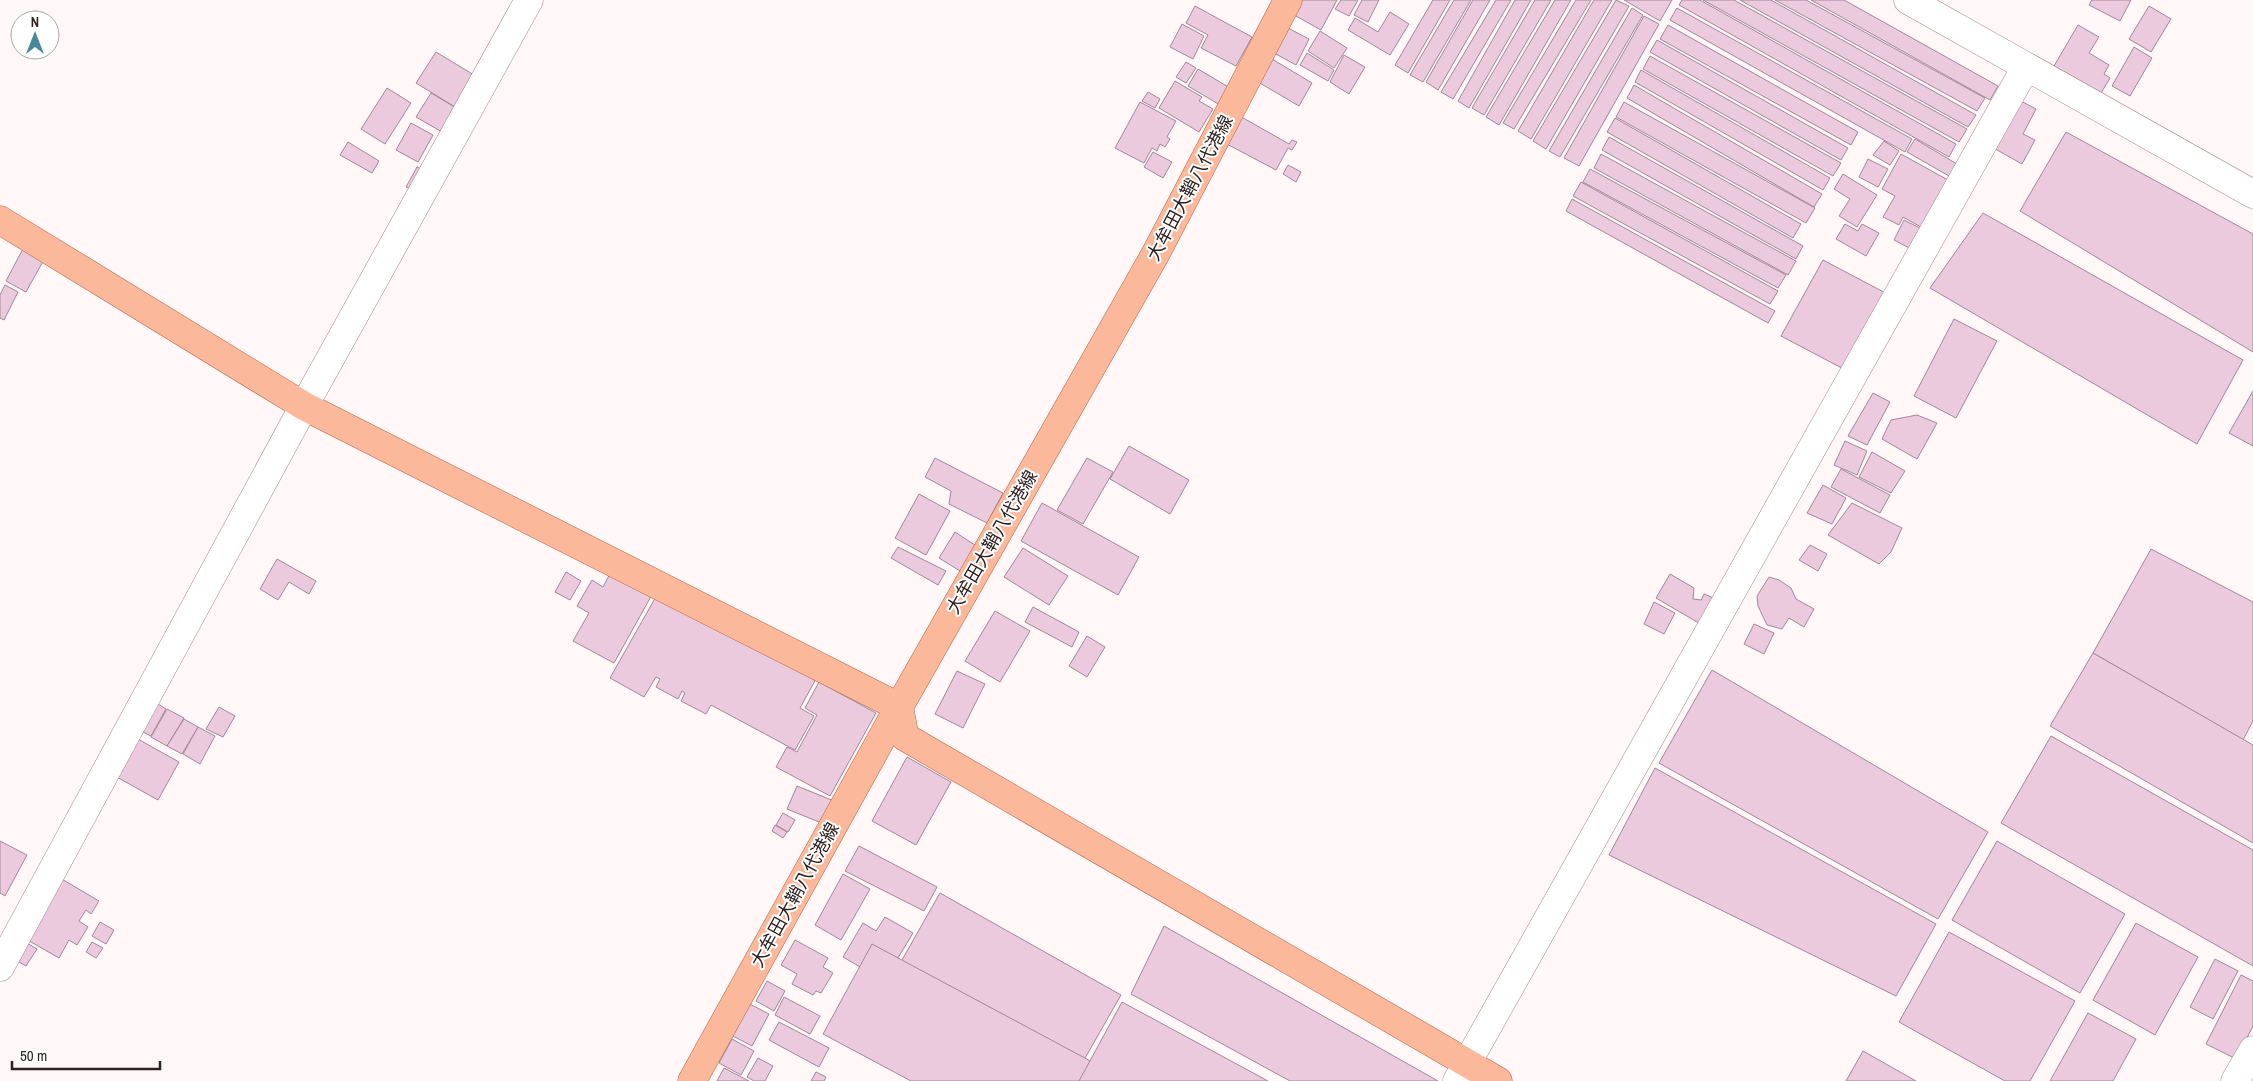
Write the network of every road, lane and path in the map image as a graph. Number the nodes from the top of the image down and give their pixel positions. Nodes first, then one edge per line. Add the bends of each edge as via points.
1 (529, 0) edge
2 (1288, 0) edge
3 (1908, 0) edge
4 (2026, 68) junction
5 (2253, 194) edge
6 (0, 220) edge
7 (304, 406) junction
8 (899, 707) junction
9 (0, 967) edge
10 (2253, 1050) edge
11 (1462, 1072) edge
12 (692, 1081) edge
13 (1498, 1081) edge
14 (2235, 1081) edge

1 - 7 street
2 - 8 main road, 大牟田大鞘八代港線 via 1156,253
3 - 4 street
4 - 5 street
4 - 11 street
6 - 7 main road
7 - 8 main road
7 - 9 street
8 - 11 main road via 905,737
8 - 12 main road, 大牟田大鞘八代港線
10 - 14 street
11 - 13 main road

